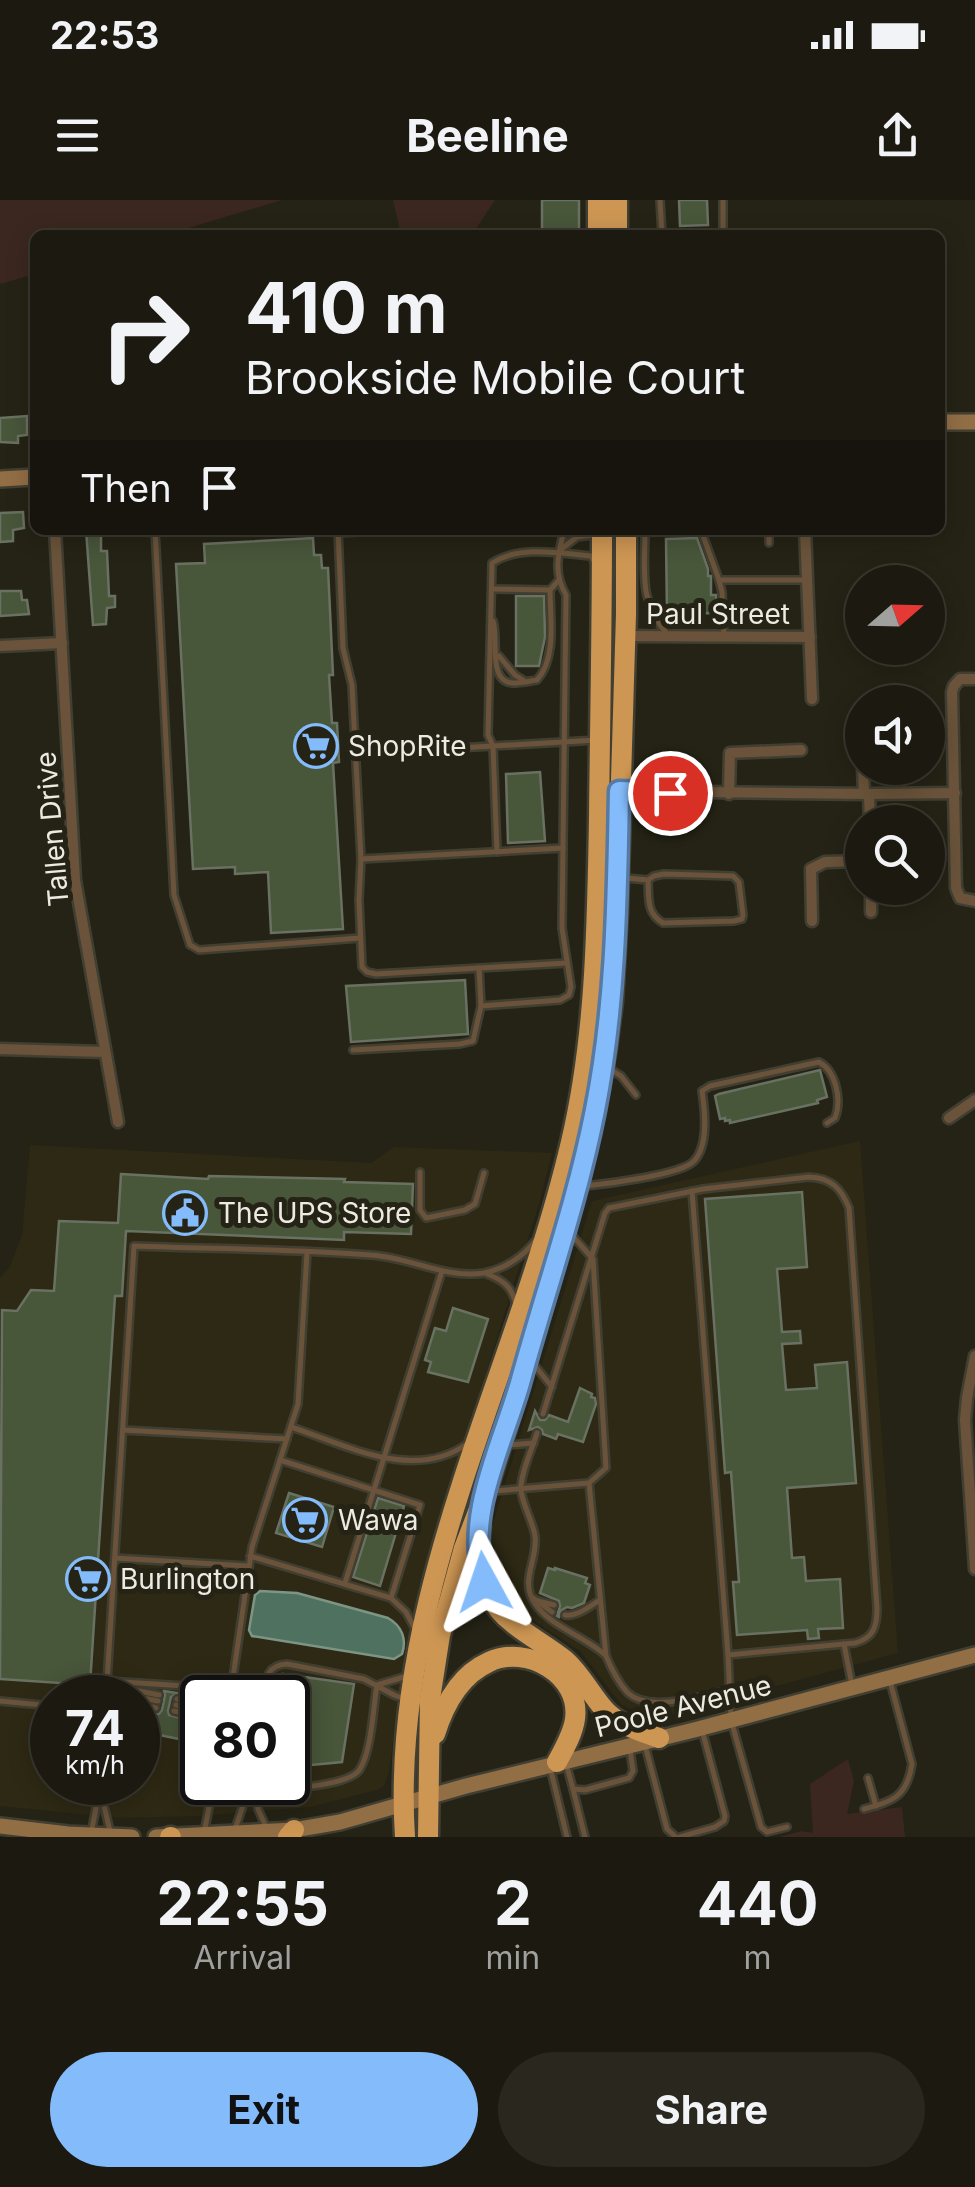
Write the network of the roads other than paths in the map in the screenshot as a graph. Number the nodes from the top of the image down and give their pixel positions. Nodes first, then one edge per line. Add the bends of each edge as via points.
1 (598, 200) edge
2 (616, 200) edge
3 (660, 200) edge
4 (723, 200) edge
5 (598, 230) edge
6 (618, 230) edge
7 (662, 230) edge
8 (724, 230) edge
9 (945, 422) edge
10 (975, 422) edge
11 (30, 477) edge
12 (0, 480) edge
13 (54, 535) edge
14 (155, 535) edge
15 (338, 535) edge
16 (563, 535) edge
17 (592, 535) edge
18 (599, 535) edge
19 (626, 535) edge
20 (645, 535) edge
21 (703, 535) edge
22 (769, 535) edge
23 (805, 535) edge
24 (769, 544) dead end
25 (559, 551) junction
26 (602, 572) junction
27 (719, 580) junction
28 (807, 580) junction
29 (558, 581) junction
30 (493, 589) junction
31 (550, 590) junction
32 (492, 618) junction
33 (626, 636) junction
34 (668, 636) junction
35 (724, 636) junction
36 (810, 637) junction
37 (62, 642) junction
38 (0, 646) edge
39 (497, 654) junction
40 (975, 679) edge
41 (525, 681) junction
42 (812, 700) dead end
43 (600, 740) junction
44 (563, 741) junction
45 (492, 746) junction
46 (801, 750) dead end
47 (355, 754) junction
48 (865, 785) edge
49 (619, 791) junction
50 (955, 792) junction
51 (729, 794) junction
52 (866, 794) junction
53 (868, 805) edge
54 (563, 848) junction
55 (497, 852) junction
56 (361, 859) junction
57 (845, 861) edge
58 (618, 878) junction
59 (648, 880) junction
60 (975, 901) edge
61 (871, 905) edge
62 (871, 912) dead end
63 (812, 921) dead end
64 (360, 938) junction
65 (567, 963) junction
66 (479, 968) junction
67 (481, 1006) junction
68 (0, 1049) edge
69 (352, 1050) dead end
70 (105, 1052) junction
71 (603, 1066) junction
72 (636, 1095) dead end
73 (975, 1100) edge
74 (950, 1118) dead end
75 (118, 1122) dead end
76 (826, 1123) dead end
77 (420, 1172) dead end
78 (484, 1174) dead end
79 (577, 1187) junction
80 (692, 1192) junction
81 (557, 1223) junction
82 (308, 1253) junction
83 (593, 1259) junction
84 (442, 1271) junction
85 (485, 1272) junction
86 (517, 1320) junction
87 (527, 1355) junction
88 (975, 1356) edge
89 (552, 1388) junction
90 (543, 1414) dead end
91 (484, 1422) junction
92 (291, 1427) junction
93 (123, 1430) junction
94 (537, 1432) dead end
95 (286, 1439) junction
96 (534, 1443) junction
97 (500, 1446) junction
98 (384, 1458) junction
99 (280, 1460) junction
100 (589, 1482) junction
101 (520, 1488) junction
102 (374, 1490) junction
103 (485, 1493) junction
104 (250, 1556) junction
105 (115, 1558) junction
106 (248, 1566) junction
107 (975, 1569) edge
108 (345, 1583) junction
109 (391, 1598) junction
110 (533, 1598) junction
111 (600, 1600) junction
112 (553, 1609) dead end
113 (566, 1612) dead end
114 (419, 1640) junction
115 (844, 1644) junction
116 (728, 1655) junction
117 (975, 1655) edge
118 (606, 1656) junction
119 (108, 1675) edge
120 (234, 1675) edge
121 (268, 1675) edge
122 (413, 1675) junction
123 (889, 1678) junction
124 (376, 1684) junction
125 (853, 1688) junction
126 (730, 1690) junction
127 (410, 1700) junction
128 (0, 1701) edge
129 (30, 1704) edge
130 (176, 1705) dead end
131 (180, 1706) edge
132 (731, 1720) junction
133 (701, 1728) junction
134 (644, 1742) junction
135 (428, 1755) junction
136 (557, 1762) junction
137 (868, 1778) dead end
138 (310, 1783) edge
139 (573, 1789) junction
140 (428, 1798) junction
141 (97, 1805) edge
142 (104, 1805) edge
143 (210, 1805) edge
144 (245, 1805) edge
145 (257, 1805) edge
146 (403, 1806) junction
147 (876, 1806) junction
148 (864, 1810) dead end
149 (787, 1827) dead end
150 (0, 1828) edge
151 (23, 1833) edge
152 (283, 1833) edge
153 (233, 1834) junction
154 (91, 1835) edge
155 (111, 1836) edge
156 (204, 1836) edge
157 (132, 1837) edge
158 (156, 1837) edge
159 (170, 1837) edge
160 (405, 1837) edge
161 (428, 1837) edge
162 (567, 1837) edge
163 (585, 1837) edge
164 (678, 1837) edge

1 - 5 highway
2 - 6 highway
3 - 7 lane
4 - 8 lane
9 - 10 street
11 - 12 street
13 - 37 street, Tallen Drive
14 - 64 lane via 174,895 190,945 199,950
15 - 47 lane
16 - 25 lane
17 - 25 lane
18 - 26 highway
19 - 33 highway
20 - 34 lane via 645,595
21 - 27 lane
22 - 24 lane
23 - 28 street
25 - 26 lane via 591,556
25 - 29 lane
25 - 30 lane via 505,555 492,563
26 - 43 highway
27 - 28 lane
27 - 35 lane
28 - 36 street
29 - 31 lane
29 - 44 lane via 566,595
30 - 31 lane
30 - 32 lane
31 - 41 lane via 546,671
32 - 39 lane
32 - 45 lane
33 - 34 street, Paul Street
33 - 49 highway
34 - 35 street, Paul Street
35 - 36 street, Paul Street
36 - 42 street
37 - 38 street
37 - 70 street, Tallen Drive via 75,880
39 - 41 lane
39 - 41 lane via 501,679
40 - 50 street via 960,679 952,692
43 - 44 lane
43 - 81 highway via 585,1070
44 - 45 lane
44 - 54 lane
45 - 47 lane
45 - 55 lane
46 - 51 street via 730,753
47 - 56 lane
48 - 52 street
49 - 51 street
49 - 58 highway
50 - 52 street
50 - 60 street via 957,894
51 - 52 street
52 - 53 street
54 - 55 lane
54 - 65 lane
55 - 56 lane
56 - 64 lane
57 - 63 street via 811,869
58 - 59 lane
58 - 71 highway
59 - 59 lane via 649,908 664,923 744,916 733,876 664,874
61 - 62 street
64 - 66 lane via 366,972
65 - 66 lane
65 - 67 lane via 571,987 560,1000
66 - 67 lane
67 - 69 lane via 473,1041
68 - 70 street
70 - 75 street, Tallen Drive
71 - 72 lane
71 - 79 highway
73 - 74 street
76 - 79 lane via 838,1104 832,1074 822,1063 710,1086 702,1091 706,1124 691,1164
77 - 78 lane via 426,1218 475,1204
79 - 81 highway
80 - 83 lane via 609,1208
80 - 115 lane via 809,1176 844,1193 877,1620 871,1636
80 - 116 lane
81 - 83 lane
81 - 85 lane via 509,1264
81 - 86 highway
81 - 87 highway
82 - 84 lane via 383,1256
82 - 92 lane
82 - 93 lane via 134,1246
83 - 89 lane
83 - 100 lane via 606,1468
84 - 85 lane
84 - 98 lane
85 - 86 lane via 511,1288
86 - 91 highway
87 - 89 lane
87 - 97 highway
88 - 107 street via 965,1420
89 - 90 lane
91 - 98 lane via 454,1452 418,1461
91 - 114 highway
92 - 95 lane
92 - 98 lane
93 - 95 lane
93 - 105 lane
94 - 96 lane
95 - 99 lane
96 - 97 lane
96 - 101 lane
97 - 103 highway
98 - 102 lane
99 - 102 lane
99 - 104 lane
100 - 101 lane
100 - 111 lane
101 - 103 lane
101 - 110 lane via 536,1539 528,1578
102 - 108 lane
102 - 109 lane via 420,1504
103 - 134 highway via 478,1556 492,1601 567,1662 606,1711
103 - 135 highway via 440,1635
104 - 106 lane
104 - 108 lane
105 - 106 lane
105 - 119 lane
106 - 120 lane
108 - 109 lane
109 - 114 lane
110 - 112 lane
110 - 118 lane via 546,1615
111 - 113 lane via 579,1613
111 - 118 lane
114 - 122 highway
115 - 116 lane
115 - 125 lane
116 - 126 lane
117 - 123 street, Poole Avenue
118 - 126 lane via 619,1682 640,1700
121 - 124 lane via 287,1664
122 - 124 lane
122 - 127 highway
123 - 125 street, Poole Avenue
123 - 147 lane via 912,1764 897,1798
124 - 127 lane
124 - 138 lane via 359,1772 346,1781
125 - 132 street, Poole Avenue
126 - 132 lane
127 - 146 highway
128 - 129 lane
130 - 131 lane
132 - 133 street, Poole Avenue
132 - 149 lane via 760,1827
133 - 134 street, Poole Avenue
133 - 164 lane via 724,1821
134 - 136 street, Poole Avenue
134 - 139 lane via 629,1778
134 - 164 lane via 667,1829
135 - 136 highway via 440,1718 463,1682 486,1663 512,1656 551,1668 574,1697 573,1729
135 - 140 highway
136 - 139 lane
136 - 140 street, Poole Avenue
136 - 162 lane
137 - 147 lane
139 - 163 lane
140 - 146 street, Poole Avenue
140 - 161 highway
141 - 154 lane
142 - 155 lane
143 - 156 lane
144 - 153 lane
145 - 152 lane
146 - 152 street, Poole Avenue
146 - 160 highway
147 - 148 lane
150 - 151 street
151 - 154 street
152 - 153 street, Poole Avenue
153 - 156 street, Poole Avenue
154 - 155 street
155 - 157 street
156 - 159 street, Poole Avenue
158 - 159 street, Poole Avenue

